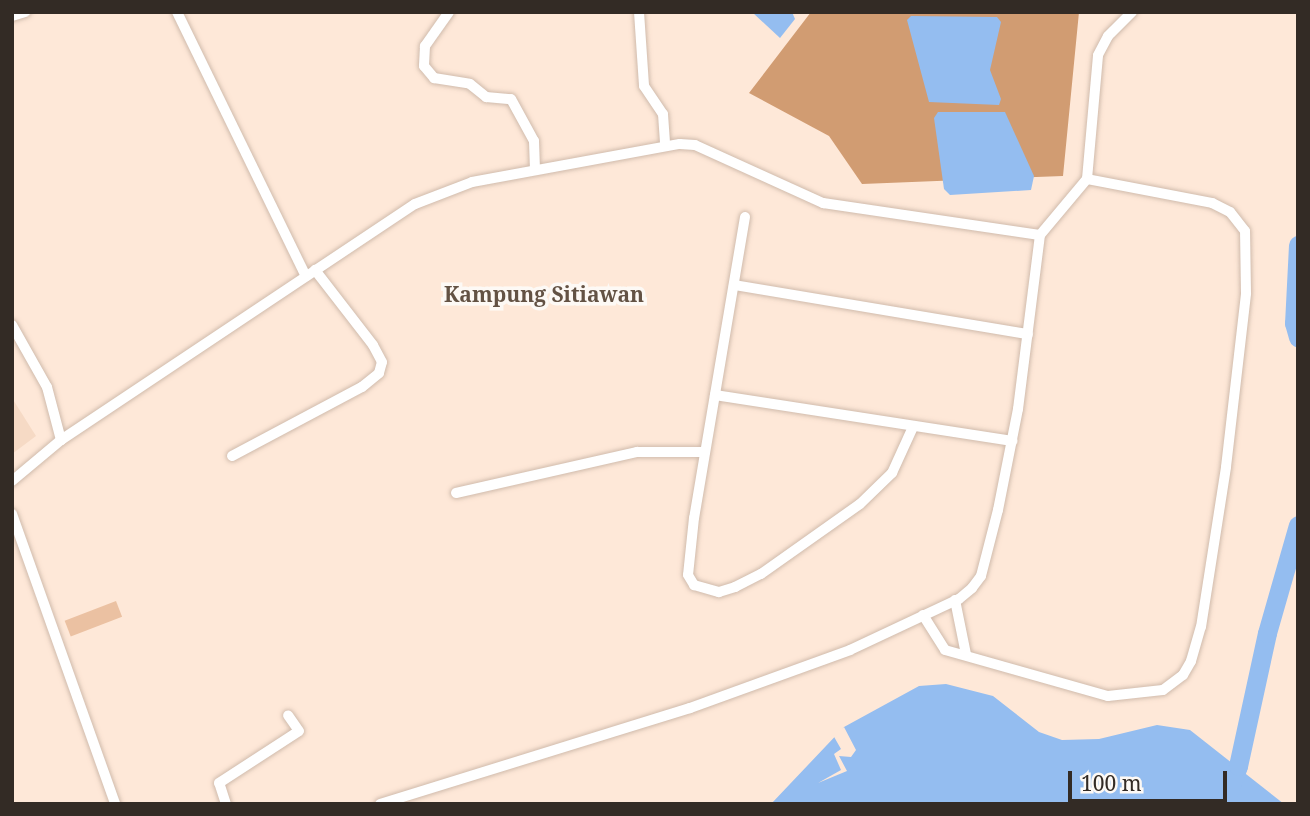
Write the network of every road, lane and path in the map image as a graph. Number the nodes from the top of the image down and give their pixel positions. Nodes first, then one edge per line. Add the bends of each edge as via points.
1 (26, 12) edge
2 (177, 12) edge
3 (449, 12) edge
4 (639, 12) edge
5 (1132, 12) edge
6 (12, 16) edge
7 (665, 145) junction
8 (535, 170) junction
9 (1087, 179) junction
10 (745, 217) dead end
11 (1040, 235) junction
12 (311, 273) junction
13 (734, 285) junction
14 (12, 325) edge
15 (1028, 334) junction
16 (715, 394) junction
17 (913, 426) junction
18 (61, 440) junction
19 (1012, 440) junction
20 (705, 452) junction
21 (232, 456) dead end
22 (12, 481) edge
23 (456, 494) dead end
24 (12, 514) edge
25 (955, 600) junction
26 (923, 615) junction
27 (966, 654) junction
28 (288, 715) dead end
29 (115, 804) edge
30 (226, 804) edge
31 (380, 804) edge

1 - 6 street
2 - 12 street
3 - 8 street via 425,46 424,65 434,78 470,84 486,97 510,99 534,141
4 - 7 street via 644,86 663,114
5 - 9 street via 1108,36 1098,55
7 - 8 street
7 - 11 street via 695,145 823,203
8 - 12 street via 436,194
9 - 11 street
9 - 27 street via 1212,203 1230,212 1245,231 1244,318 1201,627 1183,675 1163,690 1149,693 1108,696
10 - 13 street
11 - 15 street
12 - 18 street
12 - 21 street via 373,345 382,362 379,373 362,387
13 - 15 street
13 - 16 street
14 - 18 street via 47,387
15 - 19 street
16 - 17 street
16 - 20 street
17 - 19 street
17 - 20 street via 904,454 877,490 761,574 719,593 703,591 688,575
18 - 22 street
19 - 25 street via 981,576
20 - 23 street via 637,452
24 - 29 street
25 - 26 street
25 - 27 street
26 - 27 street via 945,650
26 - 31 street via 850,650 690,708
28 - 30 street via 299,731 219,783

